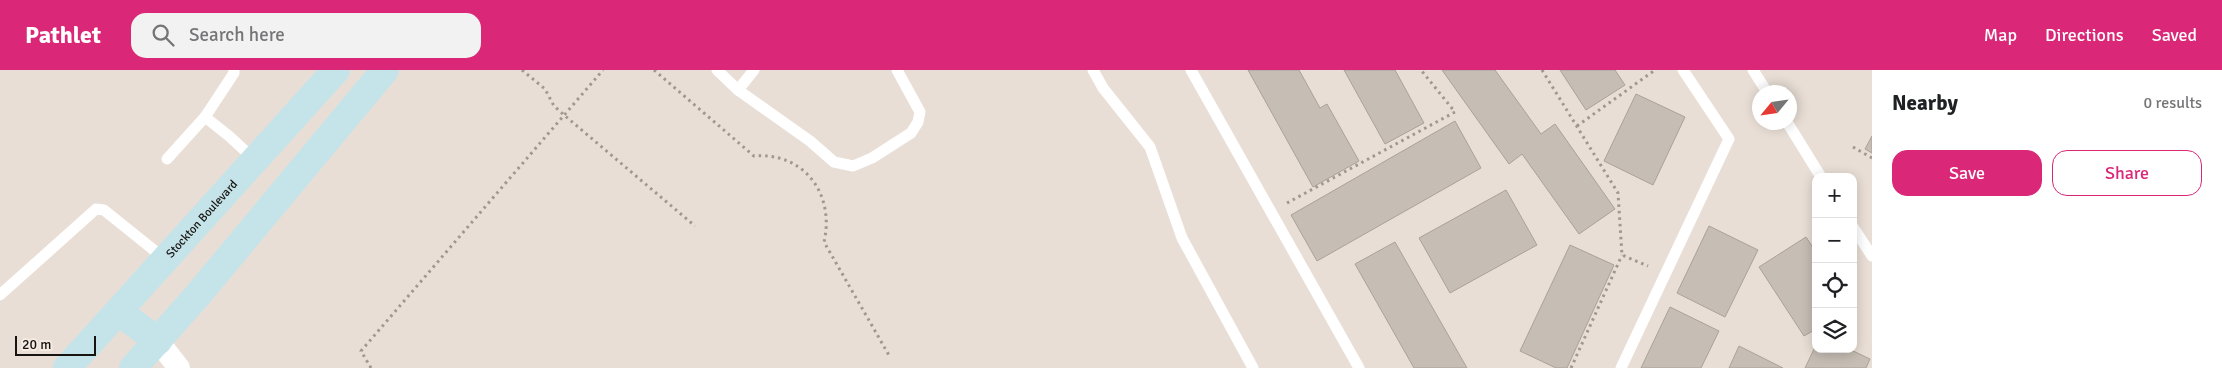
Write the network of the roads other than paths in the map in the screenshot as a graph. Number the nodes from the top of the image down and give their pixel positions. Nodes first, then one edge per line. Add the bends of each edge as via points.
1 (234, 70) edge
2 (336, 70) edge
3 (385, 70) edge
4 (717, 70) edge
5 (754, 70) edge
6 (897, 70) edge
7 (1092, 70) edge
8 (1191, 70) edge
9 (1683, 70) edge
10 (1753, 70) edge
11 (1763, 85) edge
12 (738, 90) junction
13 (205, 117) junction
14 (1792, 130) edge
15 (167, 159) dead end
16 (255, 160) junction
17 (1819, 173) edge
18 (1857, 233) edge
19 (1872, 256) edge
20 (166, 259) junction
21 (0, 295) edge
22 (119, 312) junction
23 (158, 341) junction
24 (67, 368) edge
25 (133, 368) edge
26 (179, 368) edge
27 (1253, 368) edge
28 (1359, 368) edge
29 (1622, 368) edge

1 - 13 lane
2 - 16 main road, Stockton Boulevard
3 - 23 main road
4 - 12 lane
5 - 12 lane
6 - 12 lane via 920,112 918,122 910,133 872,158 853,166 834,162
7 - 27 lane via 1150,147 1182,238
8 - 28 lane
9 - 29 lane via 1728,139
10 - 11 lane
13 - 15 lane
13 - 16 lane
14 - 17 lane
16 - 20 main road, Stockton Boulevard
18 - 19 lane
20 - 21 lane via 104,210 96,210
20 - 22 main road, Stockton Boulevard
22 - 23 main road
22 - 24 main road, Stockton Boulevard
23 - 25 main road
23 - 26 street

